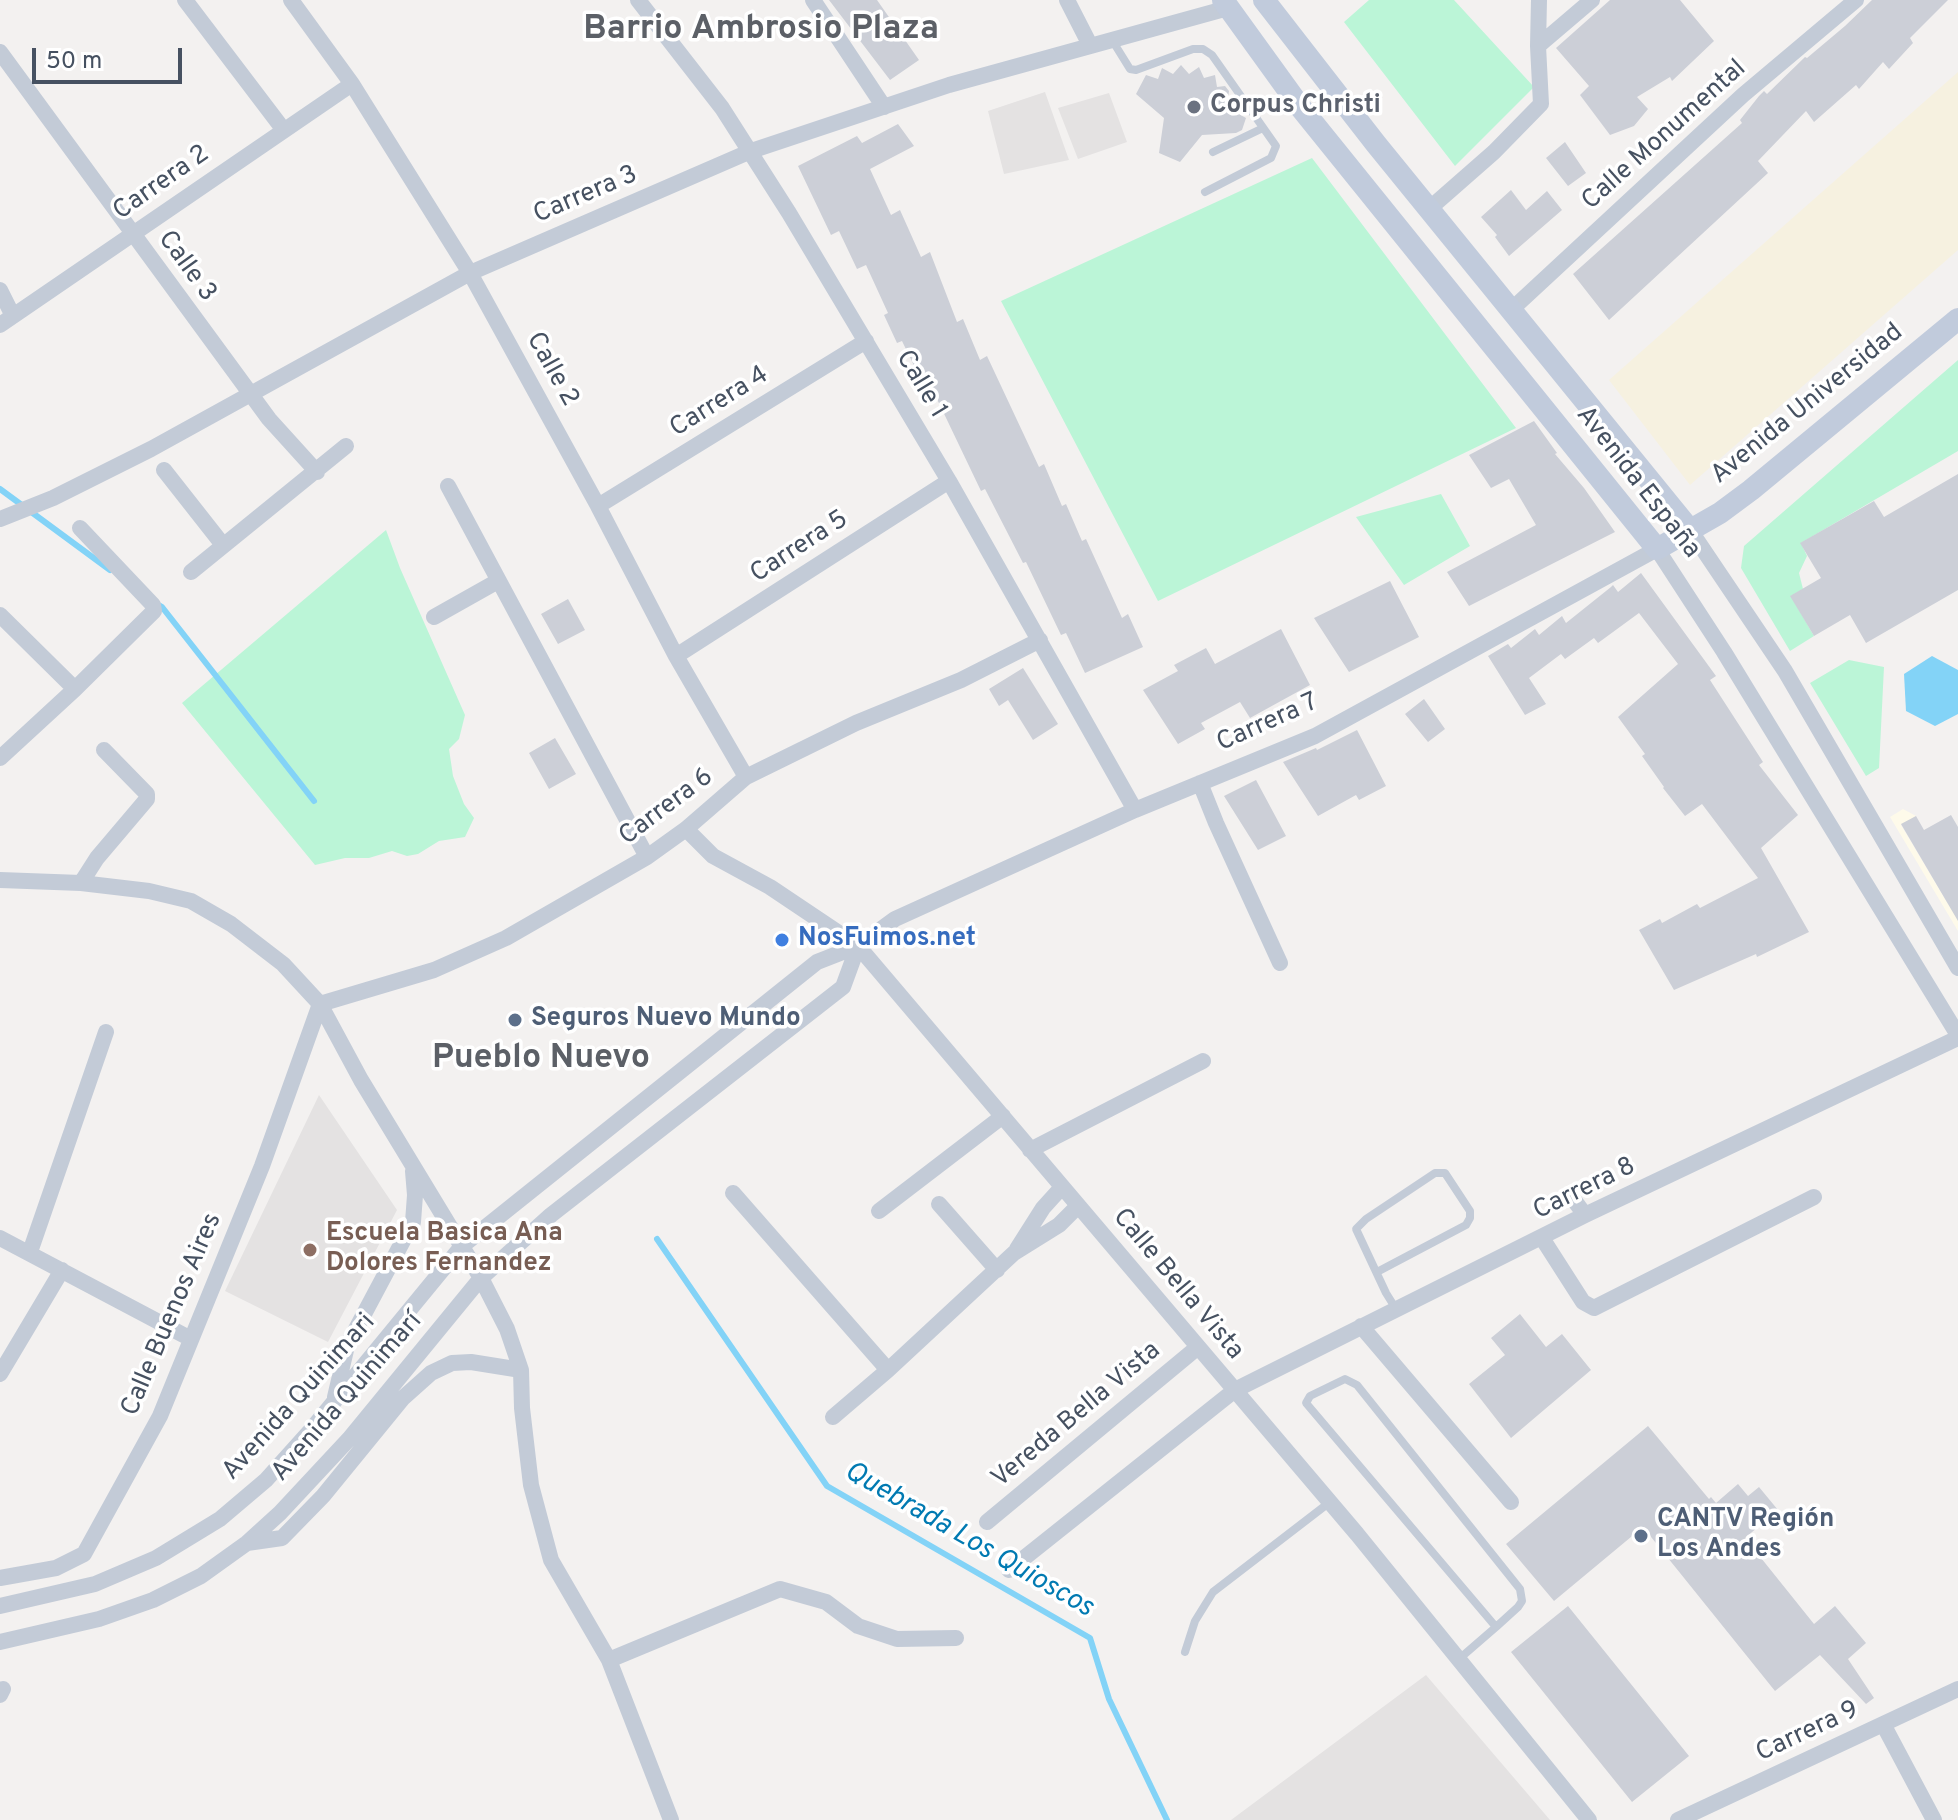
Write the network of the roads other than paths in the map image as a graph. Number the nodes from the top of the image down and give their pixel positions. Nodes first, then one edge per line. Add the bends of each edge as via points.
1 (185, 0) edge
2 (291, 0) edge
3 (638, 0) edge
4 (813, 0) edge
5 (1067, 0) edge
6 (1264, 0) edge
7 (1539, 0) edge
8 (1592, 0) edge
9 (1856, 0) edge
10 (1226, 4) edge
11 (1112, 39) junction
12 (1090, 45) junction
13 (1538, 46) junction
14 (0, 52) edge
15 (352, 84) junction
16 (884, 107) junction
17 (1263, 128) junction
18 (283, 129) junction
19 (751, 151) junction
20 (1213, 152) dead end
21 (1205, 192) dead end
22 (1429, 209) junction
23 (132, 234) junction
24 (470, 273) junction
25 (0, 290) edge
26 (1510, 311) junction
27 (6, 320) edge
28 (1956, 324) edge
29 (866, 341) junction
30 (250, 393) junction
31 (346, 446) dead end
32 (164, 470) dead end
33 (317, 472) junction
34 (949, 481) junction
35 (448, 486) dead end
36 (598, 506) junction
37 (0, 519) edge
38 (80, 528) dead end
39 (1690, 530) junction
40 (223, 545) junction
41 (1657, 549) junction
42 (191, 572) dead end
43 (498, 581) junction
44 (0, 615) edge
45 (434, 617) dead end
46 (1040, 640) junction
47 (676, 656) junction
48 (75, 689) junction
49 (104, 750) dead end
50 (0, 758) edge
51 (746, 777) junction
52 (1200, 783) junction
53 (1135, 810) junction
54 (686, 829) junction
55 (647, 857) junction
56 (0, 880) edge
57 (81, 883) junction
58 (858, 946) junction
59 (1280, 963) dead end
60 (1958, 968) edge
61 (320, 1004) junction
62 (106, 1032) dead end
63 (1958, 1036) edge
64 (1203, 1061) dead end
65 (1003, 1116) junction
66 (1030, 1150) junction
67 (412, 1165) junction
68 (1062, 1187) junction
69 (733, 1193) dead end
70 (1814, 1197) dead end
71 (1574, 1200) dead end
72 (939, 1204) dead end
73 (1078, 1206) junction
74 (879, 1211) dead end
75 (1585, 1215) junction
76 (0, 1238) edge
77 (1542, 1238) junction
78 (462, 1246) junction
79 (30, 1252) junction
80 (1014, 1253) junction
81 (62, 1270) junction
82 (997, 1270) junction
83 (1377, 1272) junction
84 (481, 1278) junction
85 (1396, 1309) junction
86 (1361, 1326) junction
87 (191, 1339) junction
88 (1198, 1347) junction
89 (521, 1370) junction
90 (888, 1370) junction
91 (0, 1374) edge
92 (1235, 1390) junction
93 (334, 1400) junction
94 (833, 1417) dead end
95 (1330, 1502) junction
96 (1511, 1502) dead end
97 (987, 1522) dead end
98 (247, 1543) junction
99 (1009, 1570) dead end
100 (0, 1578) edge
101 (0, 1606) edge
102 (1496, 1627) junction
103 (956, 1638) dead end
104 (0, 1642) edge
105 (1185, 1652) dead end
106 (609, 1660) junction
107 (1458, 1660) junction
108 (1958, 1689) edge
109 (1883, 1724) junction
110 (666, 1817) edge
111 (1589, 1820) edge
112 (1678, 1820) edge
113 (1934, 1820) edge

1 - 18 street
2 - 15 street, Calle 2
3 - 19 street, Calle 1
4 - 16 street
5 - 12 street
6 - 22 street, Avenida España
7 - 13 street
8 - 13 street
9 - 26 street, Calle Monumental via 1743,95
10 - 11 street, Carrera 3
10 - 41 street, Avenida España via 1301,108
11 - 12 street, Carrera 3
11 - 17 lane via 1125,65 1136,70 1203,49
12 - 16 street, Carrera 3
13 - 22 street via 1541,104
14 - 23 street, Calle 3
15 - 18 street, Carrera 2
15 - 24 street, Calle 2
16 - 19 street, Carrera 3
17 - 20 lane
17 - 21 lane via 1276,146 1271,158
18 - 23 street, Carrera 2
19 - 24 street, Carrera 3
19 - 29 street, Calle 1
22 - 26 street, Avenida España
23 - 27 street, Carrera 2
23 - 30 street, Calle 3
24 - 30 street, Carrera 3
24 - 36 street, Calle 2
25 - 27 street
26 - 39 street, Avenida España
28 - 39 street, Avenida Universidad via 1751,490
29 - 34 street, Calle 1
29 - 36 street, Carrera 4
30 - 33 street, Calle 3
30 - 37 street, Carrera 3 via 151,449
31 - 33 street
32 - 40 street
33 - 40 street
34 - 46 street, Calle 1
34 - 47 street, Carrera 5
35 - 43 street
36 - 47 street, Calle 2
38 - 48 street via 154,611
39 - 41 street, Carrera 7
39 - 60 street, Avenida España via 1785,671
40 - 42 street
41 - 52 street, Carrera 7 via 1315,736
41 - 63 street, Avenida España
43 - 45 street
43 - 55 street
44 - 48 street
46 - 51 street, Carrera 6
46 - 53 street, Calle 1
47 - 51 street, Calle 2
48 - 50 street
49 - 57 street via 147,799
51 - 54 street, Carrera 6
52 - 53 street, Carrera 7
52 - 59 street
53 - 58 street, Carrera 7 via 895,919
54 - 55 street, Carrera 6
54 - 58 street, Calle Bella Vista via 713,856
55 - 61 street, Carrera 6 via 506,938 434,970
56 - 57 street
57 - 61 street via 191,901 283,964
58 - 65 street, Calle Bella Vista
58 - 78 street, Avenida Quinimari via 817,962
58 - 84 street, Avenida Quinimarí via 843,987 551,1215
61 - 67 street
61 - 87 street, Calle Buenos Aires via 262,1166
62 - 79 street
63 - 75 street, Carrera 8
64 - 66 street
65 - 66 street, Calle Bella Vista
65 - 74 street
66 - 68 street, Calle Bella Vista
67 - 78 street
67 - 93 street via 413,1222 347,1346
68 - 73 street, Calle Bella Vista
68 - 80 street
69 - 90 street
70 - 77 street via 1594,1308 1583,1302
71 - 75 street
72 - 82 street
73 - 80 street via 1059,1225
73 - 88 street, Calle Bella Vista
75 - 77 street, Carrera 8
76 - 79 street
77 - 85 street, Carrera 8
78 - 84 street
78 - 93 street, Avenida Quinimari
79 - 81 street
80 - 82 street
81 - 87 street
81 - 91 street
82 - 90 street
83 - 83 lane via 1356,1229 1435,1173 1445,1173 1470,1211 1466,1225
83 - 85 lane
84 - 89 street
84 - 98 street, Avenida Quinimarí via 349,1439
85 - 86 street, Carrera 8
86 - 92 street, Carrera 8
86 - 96 street
87 - 100 street, Calle Buenos Aires via 160,1416 84,1554 56,1568
88 - 92 street, Calle Bella Vista
88 - 97 street, Vereda Bella Vista
89 - 98 street via 471,1362 452,1363 431,1373 403,1398 282,1538
89 - 106 street via 523,1424 539,1523 551,1560
90 - 94 street
92 - 95 street, Calle Bella Vista
92 - 99 street, Carrera 8
93 - 101 street, Avenida Quinimari via 266,1480 220,1519 156,1558 95,1584
95 - 105 lane via 1213,1592 1195,1621
95 - 107 street, Calle Bella Vista
98 - 104 street, Avenida Quinimarí via 201,1576 153,1600 99,1619
102 - 102 lane via 1522,1601 1520,1589 1357,1385 1345,1379 1310,1396 1306,1403
102 - 107 lane
103 - 106 street via 897,1639 858,1626 826,1602 780,1589
106 - 110 street
107 - 111 street, Calle Bella Vista
108 - 109 street, Carrera 9
109 - 112 street, Carrera 9
109 - 113 street

